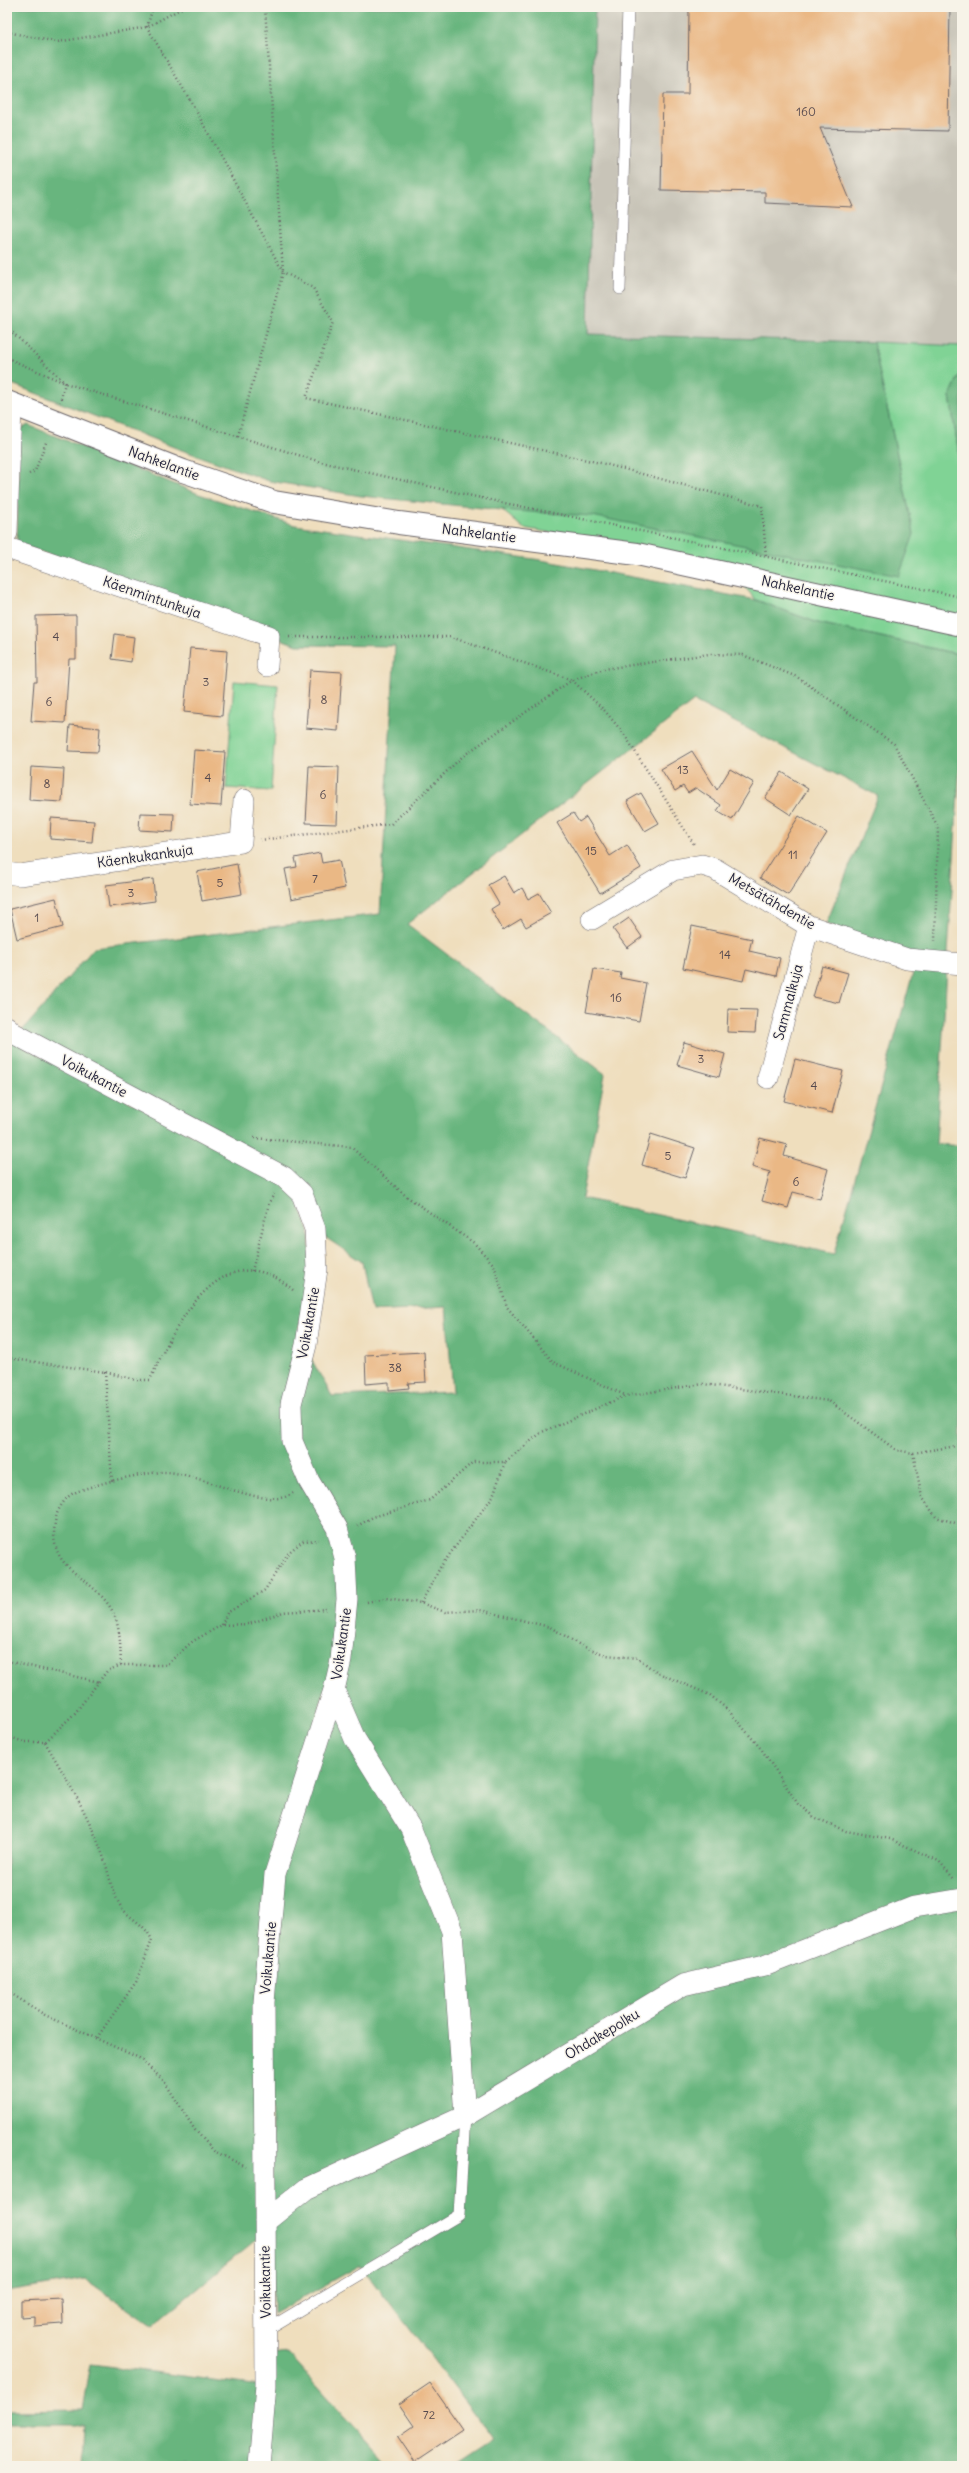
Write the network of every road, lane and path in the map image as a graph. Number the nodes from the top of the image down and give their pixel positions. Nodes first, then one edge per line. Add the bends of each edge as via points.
1 (9, 7) edge
2 (153, 7) edge
3 (184, 7) edge
4 (265, 7) edge
5 (628, 7) edge
6 (8, 12) edge
7 (7, 20) edge
8 (147, 27) junction
9 (7, 32) edge
10 (283, 272) junction
11 (620, 289) dead end
12 (7, 327) edge
13 (7, 358) edge
14 (65, 383) junction
15 (9, 403) edge
16 (238, 436) junction
17 (7, 533) edge
18 (7, 548) edge
19 (766, 557) junction
20 (962, 597) edge
21 (962, 625) edge
22 (269, 636) junction
23 (267, 666) dead end
24 (572, 680) junction
25 (244, 800) dead end
26 (241, 842) junction
27 (702, 866) junction
28 (7, 873) edge
29 (592, 919) dead end
30 (809, 926) junction
31 (935, 962) junction
32 (962, 964) edge
33 (7, 1027) edge
34 (768, 1078) dead end
35 (232, 1149) junction
36 (284, 1177) junction
37 (252, 1271) junction
38 (312, 1306) junction
39 (7, 1358) edge
40 (105, 1372) junction
41 (625, 1396) junction
42 (962, 1445) edge
43 (913, 1453) junction
44 (505, 1462) junction
45 (309, 1481) junction
46 (112, 1482) junction
47 (962, 1525) edge
48 (339, 1538) junction
49 (421, 1603) junction
50 (346, 1607) junction
51 (222, 1625) junction
52 (7, 1660) edge
53 (121, 1665) junction
54 (99, 1682) junction
55 (334, 1690) junction
56 (7, 1736) edge
57 (45, 1742) junction
58 (961, 1899) edge
59 (7, 1991) edge
60 (96, 2038) junction
61 (465, 2116) junction
62 (265, 2176) junction
63 (265, 2222) junction
64 (266, 2330) junction
65 (259, 2466) edge

1 - 6 path
2 - 8 path
3 - 8 path
4 - 10 path
5 - 11 lane
6 - 7 path
8 - 9 path via 57,42
8 - 10 path via 194,107
10 - 16 path
10 - 19 path via 313,288 333,322 306,398 605,464 762,506
12 - 14 path
13 - 14 path
14 - 16 path
15 - 17 street
15 - 21 main road, Nahkelantie via 183,471 274,502 399,523 637,554
16 - 19 path via 320,462
18 - 22 street, Käenmintunkuja
19 - 20 path
22 - 23 street
22 - 24 path via 451,637
24 - 26 path via 463,756 391,824
24 - 27 path via 605,711 624,734 693,841
24 - 31 path via 604,669 709,654 743,655 797,677 894,744 938,828
25 - 26 street
26 - 28 street, Käenkukankuja via 20,875
27 - 29 street, Metsätähdentie via 673,870
27 - 30 street, Metsätähdentie via 715,869
30 - 31 street, Metsätähdentie via 907,959
30 - 34 street, Sammalkuja
31 - 32 street, Metsätähdentie
33 - 35 street, Voikukantie via 13,1033
35 - 36 street, Voikukantie
35 - 41 path via 238,1142 256,1137 351,1147 406,1196 479,1248 494,1265 507,1307 553,1362
36 - 37 path via 268,1203
36 - 38 street, Voikukantie via 302,1194 315,1229 317,1270
37 - 38 path via 281,1279
37 - 40 path via 237,1271 218,1280 186,1312 167,1342 150,1380 136,1380
38 - 45 street, Voikukantie via 306,1345 290,1404 292,1441
39 - 40 path
40 - 46 path
41 - 43 path via 703,1384 829,1401 896,1450
41 - 44 path via 542,1432
42 - 43 path
43 - 47 path via 922,1497 936,1517
44 - 48 path via 473,1462 430,1500 373,1517
44 - 49 path via 493,1496 441,1566
45 - 46 path via 288,1497 252,1497 193,1477 162,1472
45 - 48 street, Voikukantie via 336,1528
46 - 53 path via 74,1492 58,1509 53,1532 61,1560 108,1604 120,1629
48 - 50 street, Voikukantie via 345,1558
48 - 51 path via 303,1541 289,1552 265,1590 227,1613
49 - 50 path via 386,1598
49 - 58 path via 445,1612 480,1610 550,1627 582,1646 606,1655 638,1658 656,1672 710,1695 728,1710 762,1750 798,1804 809,1813 846,1831 890,1839 939,1861 953,1876
50 - 51 path via 283,1612 249,1624
50 - 55 street, Voikukantie via 341,1660
51 - 53 path via 194,1641 166,1665
52 - 54 path
53 - 54 path via 107,1671
54 - 57 path via 75,1713
55 - 61 street via 355,1739 411,1829 452,1931
55 - 62 street, Voikukantie via 275,1874 264,2002
56 - 57 path via 24,1742
57 - 60 path via 77,1796 103,1854 109,1883 121,1906 147,1930 152,1940 136,1982
58 - 61 street, Ohdakepolku via 914,1907 764,1966 683,1985
59 - 60 path via 45,2015
60 - 62 path via 139,2058 164,2081 195,2130 214,2151
61 - 63 street, Ohdakepolku via 306,2189
61 - 64 lane via 459,2215
62 - 63 street, Voikukantie
63 - 64 street, Voikukantie
64 - 65 street, Voikukantie via 266,2385

